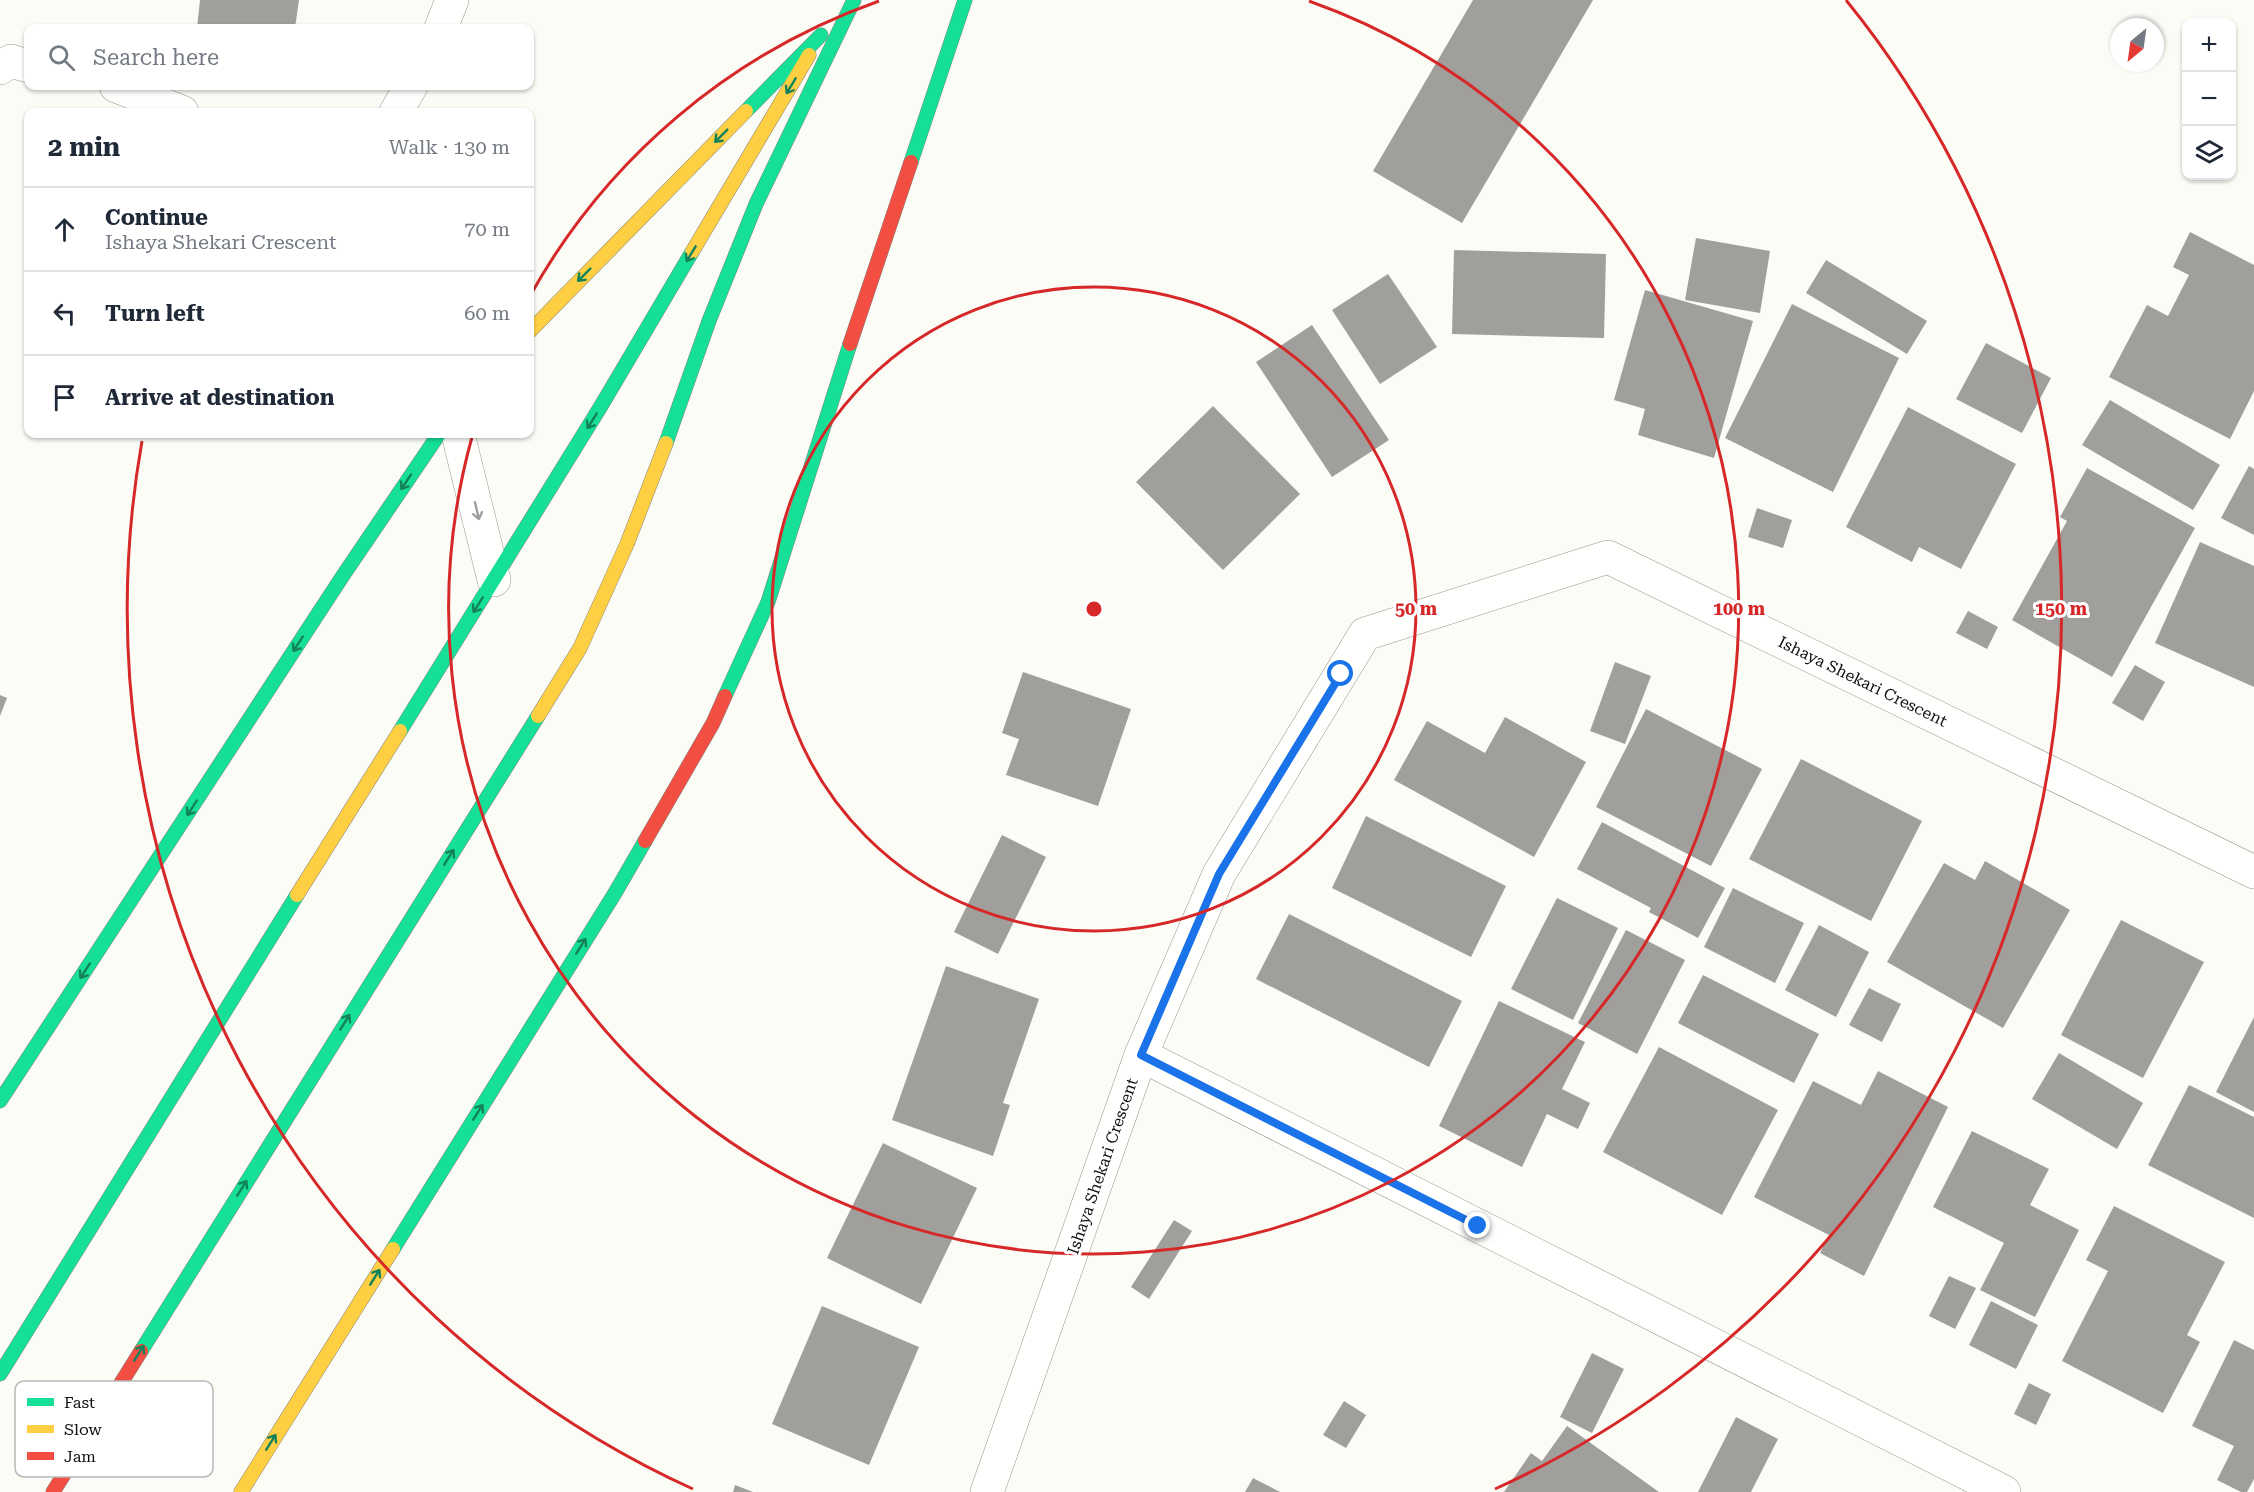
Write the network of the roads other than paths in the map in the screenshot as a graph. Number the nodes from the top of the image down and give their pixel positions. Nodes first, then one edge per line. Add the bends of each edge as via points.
1 (452, 0) edge
2 (843, 0) edge
3 (854, 0) edge
4 (965, 0) edge
5 (443, 24) edge
6 (821, 35) junction
7 (24, 65) edge
8 (0, 68) edge
9 (126, 90) edge
10 (409, 90) edge
11 (172, 108) edge
12 (398, 108) edge
13 (534, 327) edge
14 (436, 438) edge
15 (459, 438) edge
16 (494, 580) junction
17 (2254, 872) edge
18 (1141, 1055) junction
19 (0, 1101) edge
20 (0, 1374) edge
21 (122, 1381) edge
22 (62, 1477) edge
23 (53, 1492) edge
24 (240, 1492) edge
25 (987, 1492) edge
26 (2004, 1492) edge

1 - 5 street
2 - 6 main road
21 -> 3 main road via 580,648 627,544 756,204
24 -> 4 main road via 615,893 713,723 768,602 832,396
6 -> 13 main road
6 -> 16 main road
7 - 8 street via 10,62
9 - 11 street
10 - 12 street
14 -> 19 main road
15 -> 16 street
16 -> 20 main road
17 - 18 street, Ishaya Shekari Crescent via 1608,557 1365,634 1219,874
18 - 25 street, Ishaya Shekari Crescent
18 - 26 street
23 -> 22 main road

